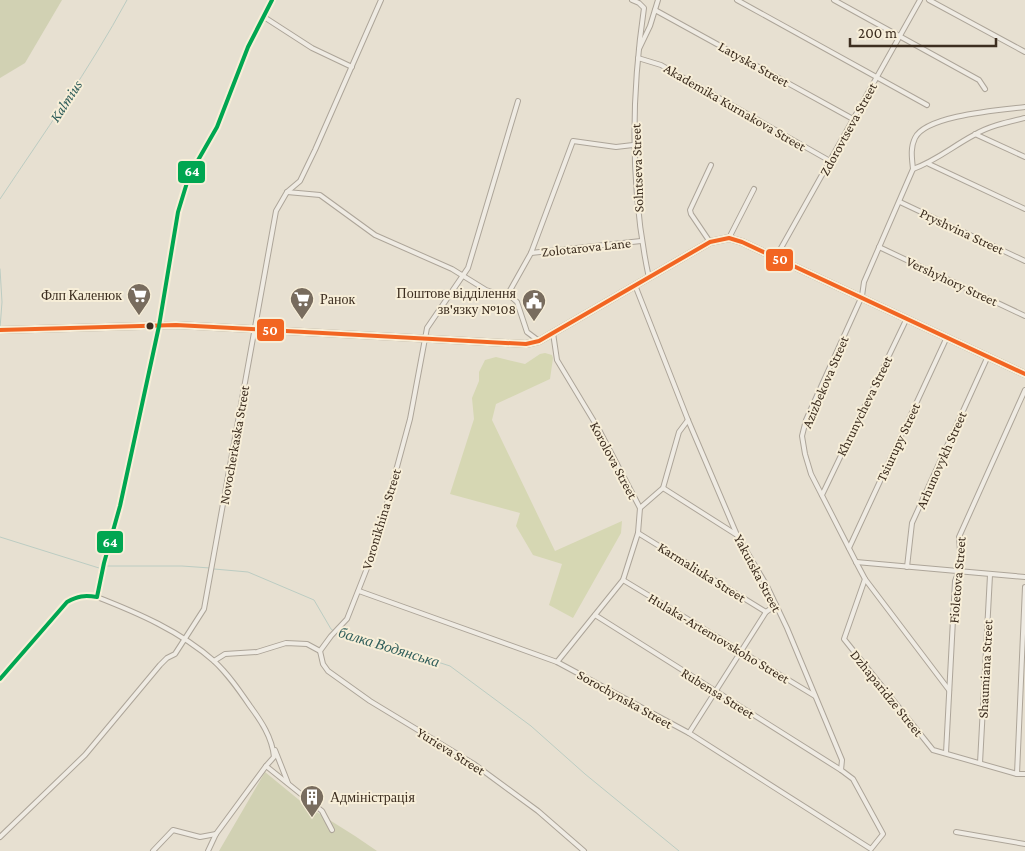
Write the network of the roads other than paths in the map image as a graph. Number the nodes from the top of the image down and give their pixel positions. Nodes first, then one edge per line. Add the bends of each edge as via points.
1 (272, 0) edge
2 (381, 0) edge
3 (632, 0) edge
4 (658, 0) edge
5 (737, 0) edge
6 (834, 0) edge
7 (920, 0) edge
8 (929, 0) edge
9 (655, 10) junction
10 (264, 17) junction
11 (899, 37) junction
12 (638, 51) junction
13 (1025, 52) edge
14 (638, 58) junction
15 (352, 67) junction
16 (876, 77) junction
17 (985, 89) dead end
18 (518, 101) dead end
19 (927, 106) dead end
20 (1025, 107) edge
21 (1025, 118) edge
22 (854, 119) junction
23 (975, 134) junction
24 (633, 145) junction
25 (1025, 157) edge
26 (830, 161) junction
27 (929, 164) junction
28 (711, 165) dead end
29 (913, 169) junction
30 (754, 189) dead end
31 (287, 192) junction
32 (900, 202) junction
33 (1025, 209) edge
34 (729, 238) junction
35 (641, 241) junction
36 (710, 242) junction
37 (879, 247) junction
38 (531, 252) junction
39 (776, 257) junction
40 (1025, 261) edge
41 (462, 276) junction
42 (648, 278) junction
43 (635, 285) junction
44 (508, 294) junction
45 (862, 296) junction
46 (1025, 316) edge
47 (907, 318) junction
48 (159, 326) junction
49 (0, 330) edge
50 (254, 330) junction
51 (553, 332) junction
52 (946, 337) junction
53 (426, 340) junction
54 (539, 341) junction
55 (988, 356) junction
56 (1025, 374) edge
57 (1025, 390) edge
58 (688, 420) junction
59 (663, 488) junction
60 (822, 495) junction
61 (640, 508) junction
62 (638, 533) junction
63 (737, 535) junction
64 (849, 548) junction
65 (856, 562) junction
66 (907, 567) junction
67 (959, 572) junction
68 (990, 575) junction
69 (1025, 577) edge
70 (865, 579) junction
71 (623, 580) junction
72 (1025, 587) edge
73 (358, 591) junction
74 (97, 597) junction
75 (776, 605) junction
76 (766, 612) junction
77 (595, 615) junction
78 (184, 639) junction
79 (320, 651) junction
80 (741, 652) junction
81 (214, 661) junction
82 (557, 662) junction
83 (0, 679) edge
84 (949, 690) junction
85 (715, 692) junction
86 (815, 696) junction
87 (689, 734) junction
88 (273, 743) junction
89 (946, 753) junction
90 (980, 763) junction
91 (266, 766) junction
92 (841, 770) junction
93 (1017, 774) junction
94 (1025, 774) edge
95 (289, 785) junction
96 (332, 830) dead end
97 (956, 832) dead end
98 (216, 834) junction
99 (0, 837) edge
100 (1025, 844) edge
101 (153, 851) edge
102 (208, 851) edge
103 (584, 851) edge

1 - 10 street
2 - 15 street, Novocherkaska Street
3 - 12 street via 644,8
4 - 9 street
5 - 16 street
6 - 11 street
7 - 11 street, Zdorovtseva Street
8 - 13 street
9 - 12 street
9 - 22 street, Latyska Street
10 - 15 street via 312,48
10 - 48 street via 248,47 217,127 188,176 178,212
11 - 16 street, Zdorovtseva Street
11 - 17 street via 979,80
12 - 14 street
14 - 24 street, Solntseva Street
14 - 26 street, Akademika Kurnakova Street via 661,65
15 - 31 street, Novocherkaska Street via 300,180
16 - 19 street
16 - 22 street, Zdorovtseva Street
18 - 41 street, Voronikhina Street via 468,268
20 - 29 street via 968,113 924,128 915,137 911,152
21 - 23 street
22 - 26 street, Zdorovtseva Street
23 - 25 street
23 - 27 street
24 - 35 street, Solntseva Street
24 - 38 street via 616,147 573,141
26 - 39 street, Zdorovtseva Street
27 - 29 street
27 - 33 street
28 - 36 street via 690,210
29 - 32 street, Azizbekova Street
30 - 34 street
31 - 41 street via 320,195 375,234
31 - 50 street, Novocherkaska Street via 276,211
32 - 37 street, Azizbekova Street
32 - 40 street, Pryshvina Street
34 - 36 street
34 - 39 street
35 - 38 street, Zolotarova Lane
35 - 42 street, Solntseva Street
36 - 42 street
37 - 45 street, Azizbekova Street via 864,282
37 - 46 street, Vershyhory Street
38 - 44 street
39 - 45 street
41 - 44 street via 486,290
41 - 53 street, Voronikhina Street via 427,328
42 - 43 street
43 - 51 street
43 - 58 street, Yakutska Street
44 - 54 street via 517,302 527,332
45 - 47 street
45 - 60 street, Azizbekova Street via 802,436 811,474
47 - 52 street
47 - 60 street, Khrunycheva Street
48 - 49 street
48 - 50 street
48 - 74 street
50 - 53 street
50 - 78 street, Novocherkaska Street via 204,609
51 - 54 street
51 - 61 street, Korolova Street via 557,360
52 - 55 street
52 - 64 street, Tsiurupy Street
53 - 54 street via 520,344
53 - 73 street, Voronikhina Street via 410,420 375,548
55 - 56 street
55 - 66 street, Arhunovykh Street via 912,524
57 - 67 street, Fioletova Street via 958,537
58 - 59 street via 679,432
58 - 63 street, Yakutska Street
59 - 61 street
59 - 63 street
60 - 64 street, Azizbekova Street
61 - 62 street, Korolova Street
62 - 71 street, Korolova Street
62 - 76 street, Karmaliuka Street
63 - 75 street, Yakutska Street
64 - 65 street, Azizbekova Street
65 - 66 street
65 - 70 street, Azizbekova Street
66 - 67 street
67 - 68 street
67 - 84 street, Fioletova Street via 955,581
68 - 69 street
68 - 90 street, Shaumiana Street
70 - 84 street, Azizbekova Street
70 - 89 street, Dzhaparidze Street via 844,639 932,750
71 - 77 street, Korolova Street
71 - 80 street, Hulaka-Artemovskoho Street
72 - 93 street
73 - 79 street, Voronikhina Street via 347,620
73 - 82 street, Sorochynska Street
74 - 78 street via 153,621
74 - 83 street via 84,595 67,602
75 - 76 street
75 - 86 street, Yakutska Street
76 - 80 street
77 - 82 street, Korolova Street
77 - 85 street, Rubensa Street
78 - 81 street
78 - 99 street, Novocherkaska Street via 175,654 160,665 85,755
79 - 81 street via 307,644 286,642 256,652 225,654
79 - 103 street, Yurieva Street via 328,671 370,701 474,764 538,811
80 - 85 street
80 - 86 street, Hulaka-Artemovskoho Street
81 - 88 street via 231,679
82 - 87 street, Sorochynska Street
84 - 89 street, Fioletova Street
85 - 87 street
85 - 92 street, Rubensa Street
86 - 92 street, Yakutska Street via 842,760
87 - 92 street, Sorochynska Street via 871,849 883,834 853,779
88 - 91 street via 274,757
88 - 95 street
89 - 90 street
90 - 93 street
91 - 95 street
91 - 98 street
93 - 94 street
95 - 96 street via 322,811
97 - 100 street
98 - 101 street via 200,837 173,830
98 - 102 street

